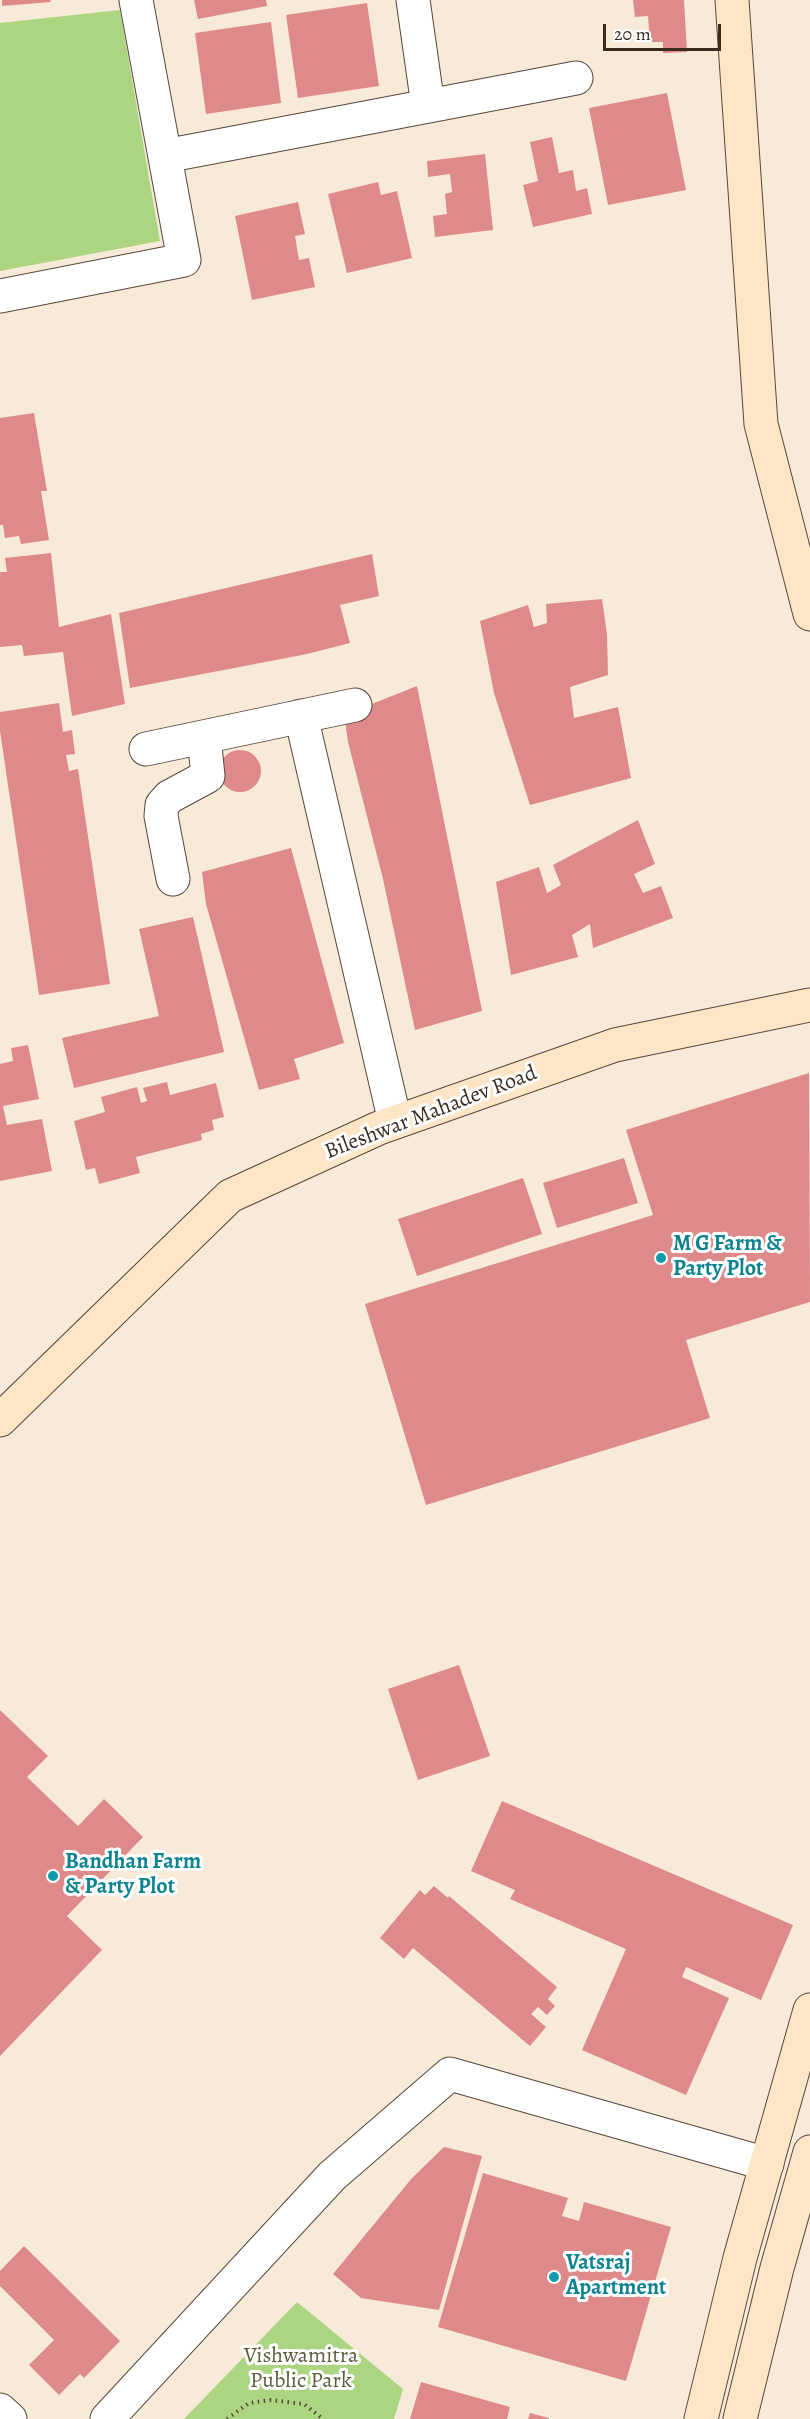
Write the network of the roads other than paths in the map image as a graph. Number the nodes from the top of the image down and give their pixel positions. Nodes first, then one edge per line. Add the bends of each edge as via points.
1 (136, 0) edge
2 (413, 0) edge
3 (732, 0) edge
4 (576, 78) dead end
5 (428, 106) junction
6 (165, 156) junction
7 (0, 296) edge
8 (810, 614) edge
9 (355, 705) dead end
10 (302, 716) junction
11 (204, 737) junction
12 (146, 749) dead end
13 (173, 879) dead end
14 (810, 1005) edge
15 (395, 1122) junction
16 (0, 1420) edge
17 (810, 2010) edge
18 (810, 2152) edge
19 (767, 2164) junction
20 (0, 2409) edge
21 (10, 2419) edge
22 (107, 2419) edge
23 (700, 2419) edge
24 (740, 2419) edge

1 - 6 street
2 - 5 street
3 - 8 street via 761,424
4 - 5 street
5 - 6 street
6 - 7 street via 184,260
9 - 10 street
10 - 11 street
10 - 15 street
11 - 12 street
11 - 13 street via 208,776 169,797 162,806
14 - 15 street, Bileshwar Mahadev Road via 615,1045
15 - 16 street, Bileshwar Mahadev Road via 230,1196
17 - 19 street
18 - 24 street
19 - 22 street via 450,2074 332,2176
19 - 23 street
20 - 21 street

